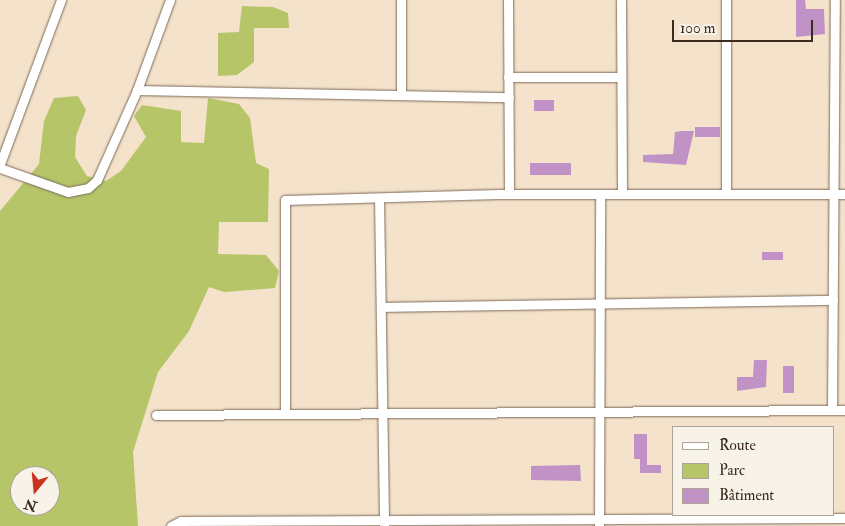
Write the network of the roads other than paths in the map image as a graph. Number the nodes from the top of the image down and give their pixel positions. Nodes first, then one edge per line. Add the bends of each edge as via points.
1 (61, 0) edge
2 (170, 0) edge
3 (401, 0) edge
4 (508, 0) edge
5 (621, 0) edge
6 (726, 0) edge
7 (835, 0) edge
8 (508, 77) junction
9 (620, 77) junction
10 (834, 89) junction
11 (845, 89) edge
12 (137, 90) junction
13 (401, 93) junction
14 (508, 97) junction
15 (0, 164) edge
16 (0, 168) edge
17 (509, 194) junction
18 (600, 194) junction
19 (622, 194) junction
20 (726, 194) junction
21 (834, 194) junction
22 (845, 194) edge
23 (379, 198) junction
24 (833, 300) junction
25 (600, 304) junction
26 (383, 307) junction
27 (832, 409) junction
28 (845, 410) edge
29 (285, 412) junction
30 (599, 412) junction
31 (383, 413) junction
32 (156, 415) dead end
33 (845, 518) edge
34 (599, 522) edge
35 (788, 522) edge
36 (384, 523) edge
37 (486, 523) edge
38 (171, 526) edge

1 - 15 street
2 - 12 street
3 - 13 street
4 - 8 street
5 - 9 street
6 - 20 street
7 - 10 street
8 - 9 street
8 - 14 street
9 - 19 street
10 - 11 street
10 - 21 street
12 - 13 street
12 - 16 street via 97,180 88,188 68,192
13 - 14 street
14 - 17 street
17 - 18 street
17 - 23 street
18 - 19 street
18 - 25 street
19 - 20 street
20 - 21 street
21 - 22 street
21 - 24 street
23 - 26 street
23 - 29 street via 285,200
24 - 25 street
24 - 27 street
25 - 26 street
25 - 30 street
26 - 31 street
27 - 28 street
27 - 30 street
29 - 31 street
29 - 32 street
30 - 31 street
30 - 34 street
31 - 36 street
33 - 35 street
34 - 35 street
34 - 37 street
36 - 37 street
36 - 38 street via 181,520

